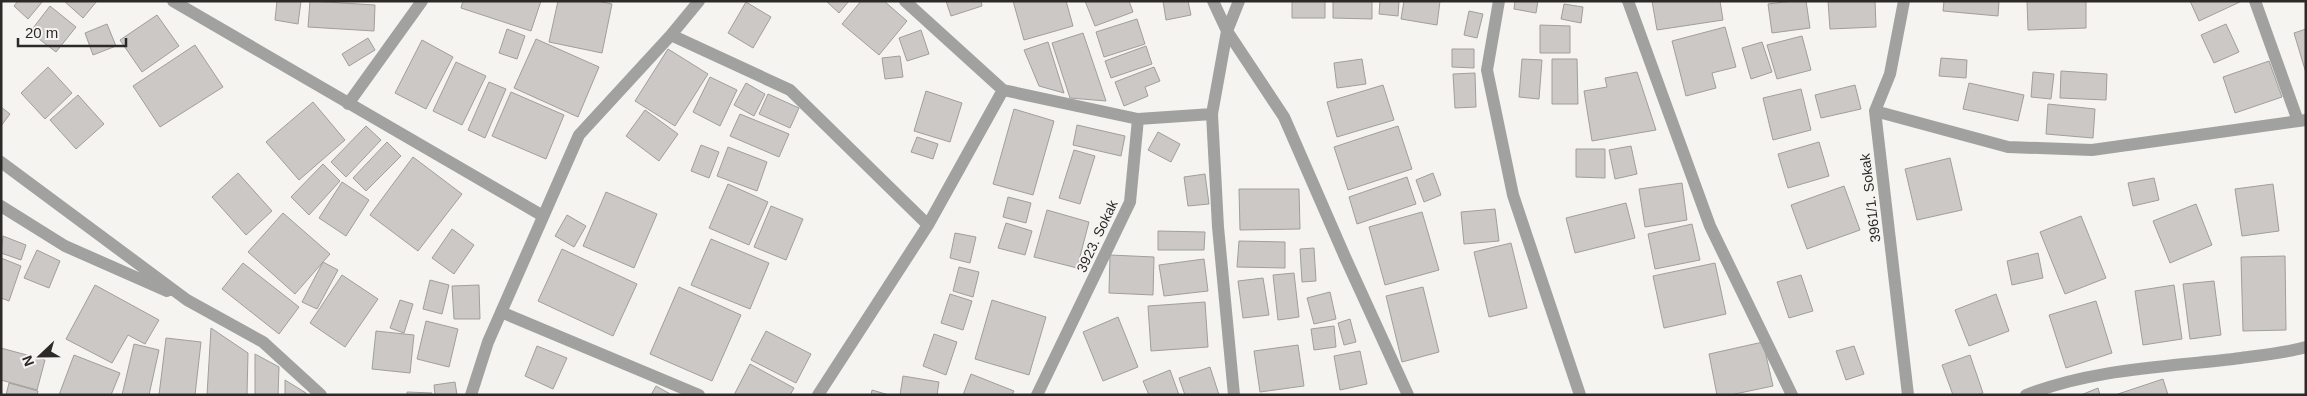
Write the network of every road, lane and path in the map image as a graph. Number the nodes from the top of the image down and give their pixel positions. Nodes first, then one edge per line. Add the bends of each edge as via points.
1 (173, 1) edge
2 (422, 1) edge
3 (699, 1) edge
4 (905, 1) edge
5 (1213, 1) edge
6 (1239, 1) edge
7 (1499, 1) edge
8 (1628, 1) edge
9 (1904, 1) edge
10 (2255, 1) edge
11 (1227, 31) junction
12 (671, 35) junction
13 (1003, 90) junction
14 (348, 104) junction
15 (1876, 111) junction
16 (1212, 114) junction
17 (1138, 119) junction
18 (2302, 121) edge
19 (1, 162) edge
20 (1, 206) edge
21 (543, 216) junction
22 (928, 225) junction
23 (187, 300) junction
24 (501, 312) junction
25 (2306, 347) edge
26 (321, 395) edge
27 (471, 395) edge
28 (699, 395) edge
29 (818, 395) edge
30 (1037, 395) edge
31 (1234, 395) edge
32 (1408, 395) edge
33 (1580, 395) edge
34 (1792, 395) edge
35 (1908, 395) edge
36 (2026, 395) edge

1 - 14 street
2 - 14 street
3 - 12 street
4 - 13 street
5 - 11 street
6 - 11 street
7 - 33 street via 1487,70 1513,195
8 - 34 street via 1710,226
9 - 15 street, 3961/1. Sokak via 1890,74
10 - 18 street
11 - 16 street
11 - 32 street via 1284,117
12 - 21 street via 579,135
12 - 22 street via 790,90
13 - 17 street
13 - 22 street
14 - 21 street
15 - 18 street via 2008,146 2092,150
15 - 35 street, 3961/1. Sokak
16 - 17 street
16 - 31 street via 1218,227
17 - 30 street, 3923. Sokak via 1130,202
19 - 23 street
20 - 23 street via 65,246
21 - 24 street
22 - 29 street
23 - 26 street via 263,342
24 - 27 street
24 - 28 street
25 - 36 street via 2129,370 2054,384

